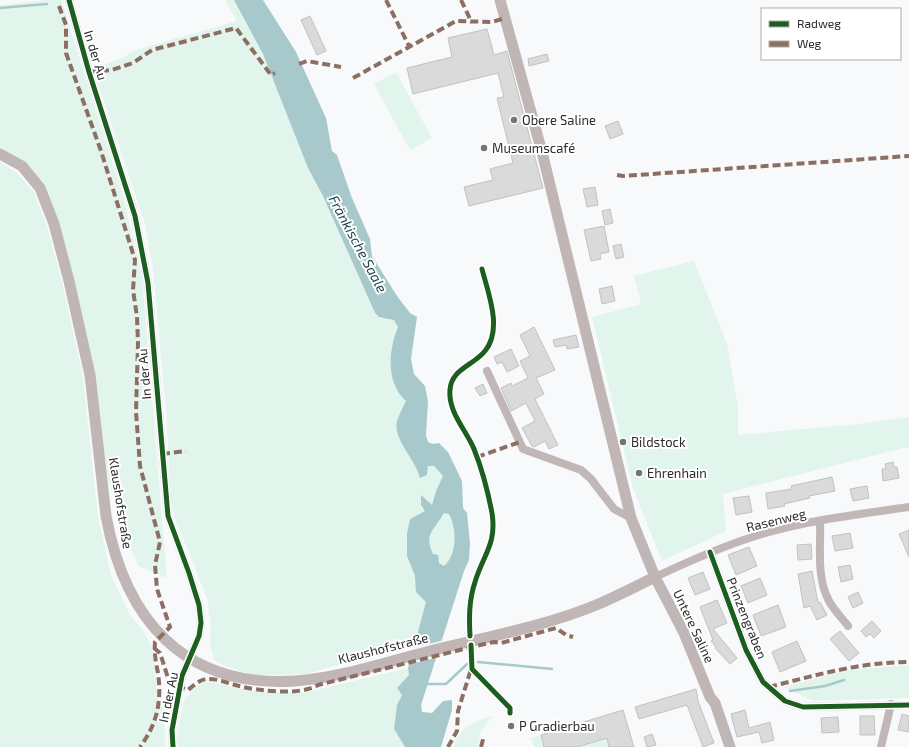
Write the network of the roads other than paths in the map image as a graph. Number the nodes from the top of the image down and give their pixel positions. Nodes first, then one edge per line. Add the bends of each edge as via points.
1 (68, 0) edge
2 (500, 0) edge
3 (0, 154) edge
4 (487, 371) dead end
5 (909, 507) edge
6 (631, 518) junction
7 (820, 521) junction
8 (710, 552) junction
9 (655, 577) junction
10 (848, 626) dead end
11 (189, 658) junction
12 (891, 704) junction
13 (909, 705) edge
14 (173, 747) edge
15 (730, 747) edge
16 (881, 747) edge

1 - 11 street, In der Au via 135,216 148,283 168,516 199,605 201,623 199,636
2 - 6 main road via 542,152
3 - 11 main road, Klaushofstraße via 22,166 40,188 54,224 90,375 106,516 119,568 143,614 162,636
4 - 6 street via 523,449 581,470 614,509
5 - 7 street, Rasenweg
6 - 9 main road, Untere Saline
7 - 8 street, Rasenweg via 764,533
7 - 10 street via 823,588 829,601
8 - 9 street, Rasenweg
8 - 12 street, Prinzengraben via 746,650 763,682 785,701 803,707
9 - 11 main road, Klaushofstraße via 600,603 536,624 331,675 296,681 245,679 214,670
9 - 15 main road, Untere Saline via 684,633 710,697 715,703
11 - 14 street, In der Au via 176,702 172,730
12 - 13 street, Prinzengraben
12 - 16 street

